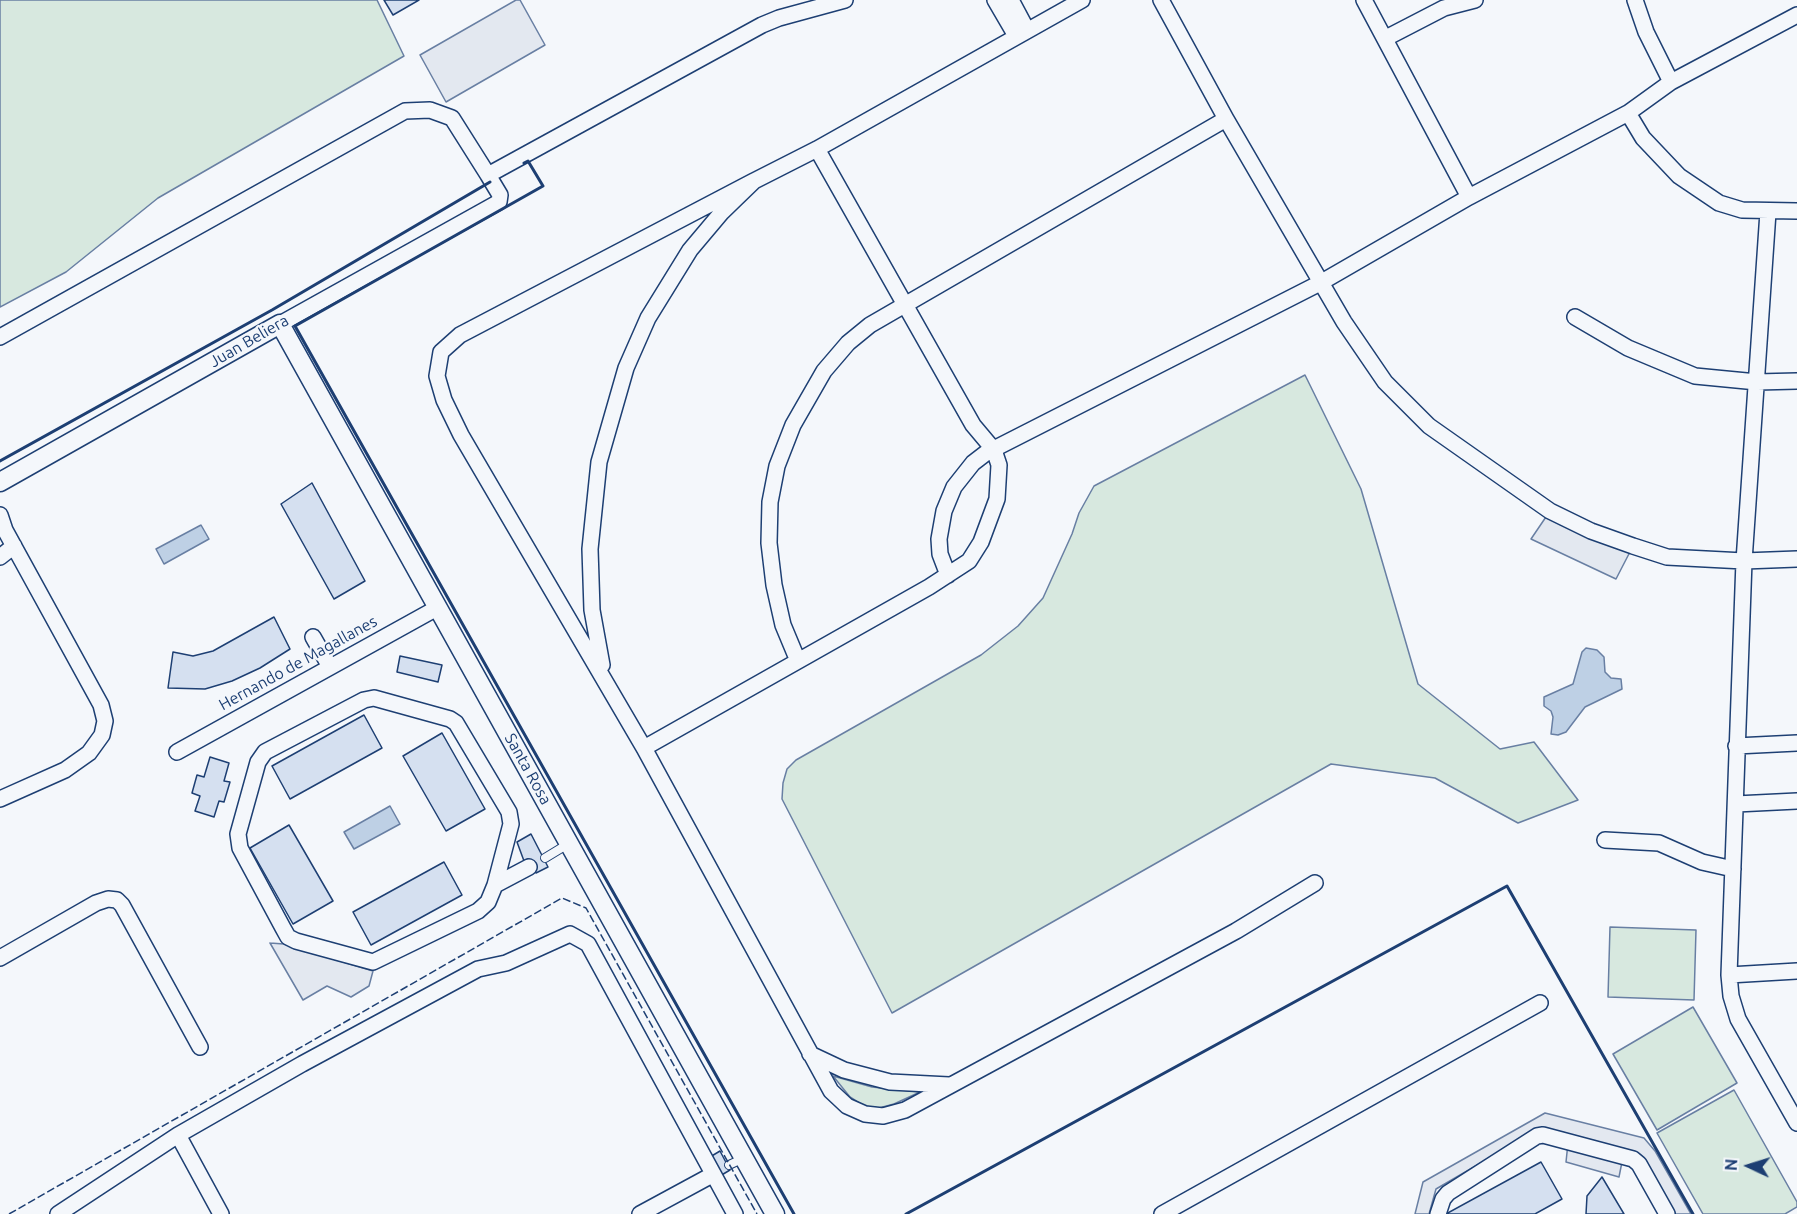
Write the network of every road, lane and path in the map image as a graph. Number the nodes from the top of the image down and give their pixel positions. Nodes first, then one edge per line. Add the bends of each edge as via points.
1 (845, 0) edge
2 (995, 0) edge
3 (1011, 0) edge
4 (1082, 0) edge
5 (1161, 0) edge
6 (1364, 0) edge
7 (1475, 0) edge
8 (1635, 0) edge
9 (823, 3) edge
10 (1447, 4) edge
11 (1797, 15) edge
12 (1022, 33) junction
13 (1386, 38) junction
14 (1671, 82) junction
15 (1628, 113) junction
16 (1226, 119) junction
17 (817, 149) junction
18 (488, 175) junction
19 (754, 181) junction
20 (1469, 197) junction
21 (1797, 211) edge
22 (1768, 212) junction
23 (1320, 283) junction
24 (904, 304) junction
25 (1575, 317) dead end
26 (280, 324) junction
27 (0, 337) edge
28 (1797, 381) edge
29 (1757, 382) junction
30 (994, 450) junction
31 (0, 482) edge
32 (0, 515) edge
33 (14, 546) junction
34 (0, 557) edge
35 (1797, 559) edge
36 (1744, 561) junction
37 (948, 575) junction
38 (437, 608) junction
39 (314, 637) dead end
40 (798, 662) junction
41 (329, 665) junction
42 (605, 680) junction
43 (1797, 743) edge
44 (1737, 746) junction
45 (644, 748) junction
46 (177, 752) dead end
47 (0, 799) edge
48 (1797, 801) edge
49 (1736, 804) junction
50 (1605, 840) dead end
51 (570, 843) junction
52 (545, 858) dead end
53 (529, 867) dead end
54 (1733, 869) junction
55 (1315, 884) dead end
56 (495, 885) junction
57 (0, 958) edge
58 (1797, 971) edge
59 (1729, 975) junction
60 (1540, 1003) dead end
61 (200, 1047) dead end
62 (810, 1054) junction
63 (952, 1085) junction
64 (1797, 1123) edge
65 (178, 1136) junction
66 (712, 1175) junction
67 (58, 1214) edge
68 (221, 1214) edge
69 (640, 1214) edge
70 (735, 1214) edge
71 (775, 1214) edge
72 (1162, 1214) edge
73 (1438, 1214) edge
74 (1668, 1214) edge

1 - 9 street
2 - 12 street
3 - 12 street
4 - 12 street
5 - 16 street
6 - 13 street
7 - 10 street
8 - 14 street
9 - 18 street via 762,25
10 - 13 street
11 - 14 street
12 - 17 street
13 - 20 street
14 - 15 street
15 - 20 street
15 - 22 street via 1643,138 1699,191 1742,210
16 - 23 street
16 - 24 street
17 - 19 street
17 - 24 street
18 - 26 street, Juan Beliera via 500,195 498,202
18 - 27 street via 452,118 430,110 405,111
19 - 42 street via 722,212 669,280 626,368 612,410 599,462 590,549 592,610
19 - 42 street via 460,335 441,351 437,376 461,435
20 - 23 street
21 - 22 street
22 - 29 street
23 - 30 street
23 - 36 street via 1379,373 1407,405 1429,426 1529,498 1591,531 1667,557
24 - 30 street via 978,433
24 - 40 street via 848,343 824,371 793,425 777,466 770,502 774,585 783,625
25 - 29 street via 1604,336 1674,368 1717,380
26 - 31 street, Juan Beliera
26 - 38 street, Santa Rosa
28 - 29 street
29 - 36 street
30 - 37 street via 1000,482 990,522 969,561
30 - 37 street via 973,463 954,487 944,511 939,539
32 - 33 street
33 - 34 street
33 - 47 street via 105,721 102,735 89,753 66,770
35 - 36 street
36 - 44 street
37 - 40 street
38 - 41 street, Hernando de Magallanes
38 - 51 street, Santa Rosa
39 - 41 street
40 - 45 street
41 - 46 street, Hernando de Magallanes
42 - 45 street
43 - 44 street
44 - 49 street
45 - 62 street
48 - 49 street
49 - 54 street
50 - 54 street via 1659,843 1702,862
51 - 52 lane
51 - 71 street, Santa Rosa via 736,1161
53 - 56 street
54 - 59 street
55 - 63 street
56 - 56 street via 488,902 478,911 373,962 288,937 240,848 238,834 258,762 265,752 364,699 374,698 450,719 509,812 511,824
57 - 61 street via 96,903 117,900
58 - 59 street
59 - 64 street via 1738,1019
60 - 72 street
62 - 63 street via 844,1070 890,1082
62 - 63 street via 831,1091 847,1106 865,1114 883,1116 905,1110
65 - 66 street via 478,969 506,963 570,934 588,944
65 - 67 street
65 - 68 street
66 - 69 street
66 - 70 street
73 - 74 street via 1448,1193 1543,1135 1633,1159 1640,1164

